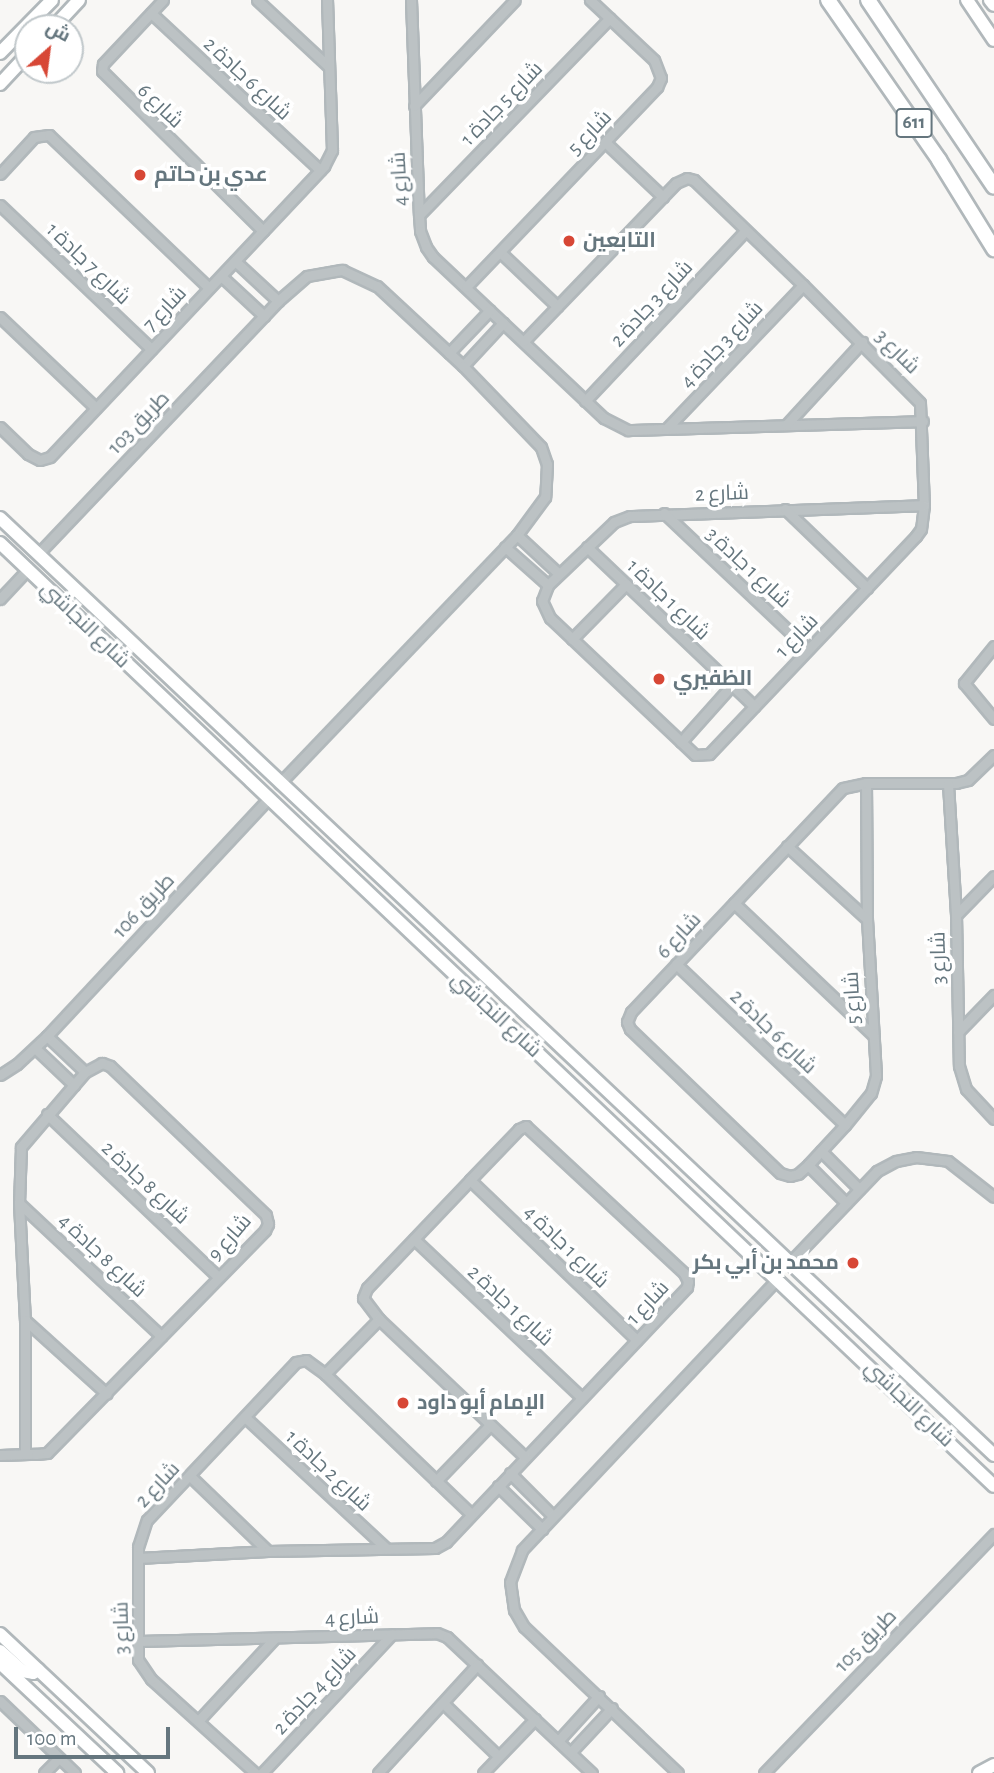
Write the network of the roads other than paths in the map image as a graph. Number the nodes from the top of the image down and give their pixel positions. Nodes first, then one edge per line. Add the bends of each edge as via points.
1 (52, 0) edge
2 (79, 0) edge
3 (163, 0) edge
4 (257, 0) edge
5 (327, 0) edge
6 (411, 0) edge
7 (515, 0) edge
8 (590, 0) edge
9 (828, 0) edge
10 (868, 0) edge
11 (967, 0) edge
12 (990, 0) edge
13 (994, 5) edge
14 (151, 13) junction
15 (66, 14) edge
16 (610, 18) junction
17 (13, 40) joint
18 (994, 40) edge
19 (0, 53) edge
20 (329, 67) junction
21 (14, 69) edge
22 (0, 84) edge
23 (414, 106) junction
24 (605, 142) junction
25 (320, 170) junction
26 (0, 174) edge
27 (994, 187) edge
28 (663, 197) junction
29 (0, 205) edge
30 (419, 215) junction
31 (263, 230) junction
32 (745, 231) junction
33 (994, 249) edge
34 (500, 252) junction
35 (235, 261) junction
36 (221, 276) junction
37 (803, 285) junction
38 (209, 288) junction
39 (467, 288) junction
40 (278, 301) junction
41 (557, 306) junction
42 (489, 310) junction
43 (264, 316) junction
44 (0, 317) edge
45 (503, 323) junction
46 (524, 341) junction
47 (862, 342) junction
48 (151, 349) junction
49 (449, 353) junction
50 (463, 366) junction
51 (585, 401) junction
52 (96, 408) junction
53 (923, 421) junction
54 (786, 425) junction
55 (0, 427) edge
56 (666, 429) junction
57 (924, 505) junction
58 (785, 509) junction
59 (664, 513) junction
60 (0, 518) edge
61 (517, 535) junction
62 (0, 543) edge
63 (505, 547) junction
64 (587, 547) junction
65 (38, 554) junction
66 (27, 570) junction
67 (559, 575) junction
68 (626, 584) junction
69 (548, 585) junction
70 (867, 588) junction
71 (0, 598) edge
72 (572, 639) junction
73 (994, 646) edge
74 (808, 649) junction
75 (167, 677) junction
76 (732, 685) junction
77 (156, 693) junction
78 (195, 703) junction
79 (754, 706) junction
80 (180, 716) junction
81 (994, 719) edge
82 (681, 742) junction
83 (994, 755) edge
84 (866, 783) junction
85 (279, 784) junction
86 (948, 784) junction
87 (267, 800) junction
88 (787, 846) junction
89 (994, 876) edge
90 (386, 882) junction
91 (370, 897) junction
92 (734, 903) junction
93 (410, 904) junction
94 (956, 915) junction
95 (393, 919) junction
96 (867, 919) junction
97 (676, 964) junction
98 (994, 995) edge
99 (958, 1032) junction
100 (873, 1035) junction
101 (47, 1036) junction
102 (35, 1048) junction
103 (85, 1072) junction
104 (0, 1075) edge
105 (74, 1085) junction
106 (47, 1114) junction
107 (993, 1117) edge
108 (845, 1125) junction
109 (821, 1151) junction
110 (808, 1165) junction
111 (790, 1176) joint
112 (470, 1180) junction
113 (859, 1189) junction
114 (994, 1197) edge
115 (19, 1203) junction
116 (846, 1203) junction
117 (414, 1239) junction
118 (791, 1261) junction
119 (218, 1277) junction
120 (777, 1279) junction
121 (379, 1319) junction
122 (25, 1320) junction
123 (161, 1336) junction
124 (637, 1340) junction
125 (325, 1374) junction
126 (929, 1393) junction
127 (107, 1394) junction
128 (582, 1398) junction
129 (913, 1408) junction
130 (951, 1414) junction
131 (246, 1418) junction
132 (490, 1425) junction
133 (936, 1430) junction
134 (25, 1454) junction
135 (0, 1455) edge
136 (994, 1455) edge
137 (525, 1457) junction
138 (510, 1474) junction
139 (190, 1476) junction
140 (436, 1481) junction
141 (498, 1486) junction
142 (994, 1486) edge
143 (471, 1514) junction
144 (553, 1516) junction
145 (542, 1528) junction
146 (994, 1534) edge
147 (386, 1549) junction
148 (268, 1551) junction
149 (138, 1558) junction
150 (0, 1634) edge
151 (392, 1634) junction
152 (274, 1639) junction
153 (139, 1641) junction
154 (0, 1651) edge
155 (0, 1663) edge
156 (477, 1665) junction
157 (38, 1670) junction
158 (599, 1696) junction
159 (0, 1701) edge
160 (443, 1703) junction
161 (612, 1708) junction
162 (534, 1719) junction
163 (199, 1720) junction
164 (558, 1741) junction
165 (571, 1752) junction
166 (498, 1756) junction
167 (59, 1758) junction
168 (994, 1765) edge
169 (44, 1773) edge
170 (75, 1773) edge
171 (117, 1773) edge
172 (148, 1773) edge
173 (255, 1773) edge
174 (262, 1773) edge
175 (378, 1773) edge
176 (483, 1773) edge
177 (592, 1773) edge
178 (678, 1773) edge
179 (764, 1773) edge
180 (979, 1773) edge

1 - 17 main road
2 - 15 main road
3 - 14 street, شارع 6
4 - 20 street
5 - 20 street
6 - 23 street, شارع 4
7 - 23 street
8 - 16 street, شارع 5
9 - 33 main road, 611 via 939,160
10 - 27 main road, 611
11 - 18 main road
12 - 13 main road
14 - 25 street, شارع 6 جادة 2
14 - 31 street, شارع 6 via 103,64 106,78
16 - 24 street, شارع 5 via 654,60 661,78
16 - 30 street, شارع 5 جادة 1
17 - 19 main road
20 - 25 street via 332,150
21 - 22 main road
23 - 30 street, شارع 4
24 - 28 street
24 - 34 street, شارع 5
25 - 31 street
26 - 38 street, شارع 7 via 34,137 50,135
28 - 32 street, شارع 3 via 683,179 694,180
28 - 41 street, شارع 3
29 - 48 street, شارع 7 جادة 1
30 - 39 street, شارع 4 via 426,247
31 - 35 street
32 - 37 street, شارع 3
32 - 51 street, شارع 3 جادة 2
34 - 39 street, شارع 5
34 - 41 street
35 - 36 street
35 - 40 street
36 - 38 street
36 - 43 street
37 - 47 street, شارع 3
37 - 56 street, شارع 3 جادة 4
38 - 48 street, شارع 7
39 - 42 street, شارع 4
40 - 43 street, طريق 103
40 - 49 street, طريق 103 via 307,276 342,270 377,286
41 - 46 street, شارع 3
42 - 45 street, شارع 4
42 - 49 street
43 - 65 street, طريق 103
44 - 52 street
45 - 46 street
45 - 50 street
46 - 51 street
47 - 53 street, شارع 3 via 916,396
47 - 54 street
48 - 52 street, شارع 7
49 - 50 street, طريق 103
50 - 61 street, طريق 103 via 526,429 541,447 547,464 545,497
51 - 56 street via 621,428
52 - 55 street, شارع 7 via 50,457 40,460
53 - 54 street
53 - 57 street, شارع 1
54 - 56 street
57 - 58 street, شارع 2
57 - 70 street, شارع 1 via 916,536
58 - 59 street, شارع 2
58 - 70 street
59 - 64 street, شارع 2 via 620,518
59 - 74 street, شارع 1 جادة 3
60 - 65 main road, شارع النجاشي
61 - 63 street, طريق 103
61 - 67 street
62 - 66 main road, شارع النجاشي
63 - 69 street
63 - 85 street, طريق 103
64 - 67 street, شارع 2
64 - 68 street, شارع 1 جادة 1
65 - 75 main road, شارع النجاشي
66 - 71 street
66 - 77 main road, شارع النجاشي
67 - 69 street, شارع 2
68 - 72 street
68 - 76 street, شارع 1 جادة 1
69 - 72 street, شارع 1 via 544,610
70 - 74 street, شارع 1
72 - 82 street, شارع 1
73 - 81 street via 964,683
74 - 79 street, شارع 1
75 - 77 main road via 164,688
75 - 78 main road, شارع النجاشي
76 - 79 street, شارع 1 جادة 1
76 - 82 street
77 - 80 main road, شارع النجاشي
78 - 80 main road via 183,708
78 - 85 main road, شارع النجاشي
79 - 82 street, شارع 1 via 709,754 695,755
80 - 87 main road, شارع النجاشي
83 - 86 street via 968,779
84 - 86 street, شارع 6
84 - 88 street, شارع 6 via 843,788
84 - 96 street, شارع 5
85 - 90 main road, شارع النجاشي
86 - 94 street, شارع 3
87 - 91 main road, شارع النجاشي
87 - 101 street, طريق 106
88 - 92 street, شارع 6
88 - 96 street
89 - 94 street
90 - 91 main road via 382,894
90 - 93 main road, شارع النجاشي
91 - 95 main road, شارع النجاشي
92 - 97 street, شارع 6
92 - 100 street
93 - 95 main road via 399,906
93 - 118 main road, شارع النجاشي
94 - 99 street, شارع 3
95 - 120 main road, شارع النجاشي
96 - 100 street, شارع 5
97 - 108 street, شارع 6 جادة 2
97 - 111 street, شارع 6 via 631,1012 626,1022 630,1030 780,1173
98 - 99 street
99 - 107 street, شارع 3 via 965,1089
100 - 108 street, شارع 5 via 876,1076 871,1093
101 - 102 street, طريق 106
101 - 103 street
102 - 104 street, طريق 106
102 - 105 street
103 - 105 street
103 - 119 street, شارع 9 via 102,1063 110,1066 266,1215 265,1230
105 - 106 street
106 - 115 street via 21,1147
106 - 119 street, شارع 8 جادة 2
108 - 109 street, شارع 5
109 - 110 street, شارع 5
109 - 113 street
110 - 111 street, شارع 5
110 - 116 street
112 - 117 street, شارع 1
112 - 124 street, شارع 1 جادة 4
112 - 124 street, شارع 1 via 526,1126 684,1273 687,1287
113 - 114 street via 896,1161 934,1157 967,1173
113 - 116 street
115 - 122 street
115 - 123 street, شارع 8 جادة 4
116 - 118 street
117 - 121 street, شارع 1 via 364,1293 364,1303
117 - 128 street, شارع 1 جادة 2
118 - 126 main road, شارع النجاشي
119 - 123 street, شارع 9
120 - 129 main road, شارع النجاشي
120 - 144 street
121 - 125 street
121 - 132 street, شارع 1
122 - 127 street
122 - 134 street
123 - 127 street, شارع 9
124 - 128 street, شارع 1
125 - 131 street, شارع 2 via 306,1360 296,1362
125 - 140 street, شارع 2
126 - 129 main road via 923,1405
126 - 130 main road, شارع النجاشي
127 - 134 street, شارع 9 via 47,1453
128 - 137 street, شارع 1
129 - 133 main road, شارع النجاشي
130 - 133 main road via 940,1418
130 - 136 main road, شارع النجاشي
131 - 139 street, شارع 2
131 - 147 street, شارع 2 جادة 1
132 - 137 street, شارع 1
132 - 140 street
133 - 142 main road, شارع النجاشي
134 - 135 street
137 - 138 street
138 - 141 street
138 - 144 street
139 - 148 street
139 - 149 street, شارع 2 via 147,1520
140 - 143 street, شارع 2
141 - 143 street
141 - 145 street
143 - 147 street via 435,1548
144 - 145 street
145 - 158 street via 514,1566 510,1582 514,1610 524,1627
146 - 179 street, طريق 105
147 - 148 street
148 - 149 street
149 - 153 street, شارع 3
150 - 157 main road
151 - 152 street, شارع 4
151 - 156 street, شارع 4 via 437,1633
151 - 174 street, شارع 4 جادة 2
152 - 153 street, شارع 4
152 - 163 street
153 - 163 street, شارع 3 via 142,1667
154 - 157 main road via 23,1671
155 - 171 main road
156 - 160 street
156 - 162 street, شارع 4
157 - 172 main road
158 - 161 street
158 - 164 street
159 - 167 street
160 - 166 street
160 - 175 street
161 - 165 street
161 - 178 street
162 - 164 street
162 - 166 street
163 - 173 street, شارع 3
164 - 165 street
165 - 177 street
166 - 176 street
167 - 169 street
167 - 170 street
168 - 180 main road

